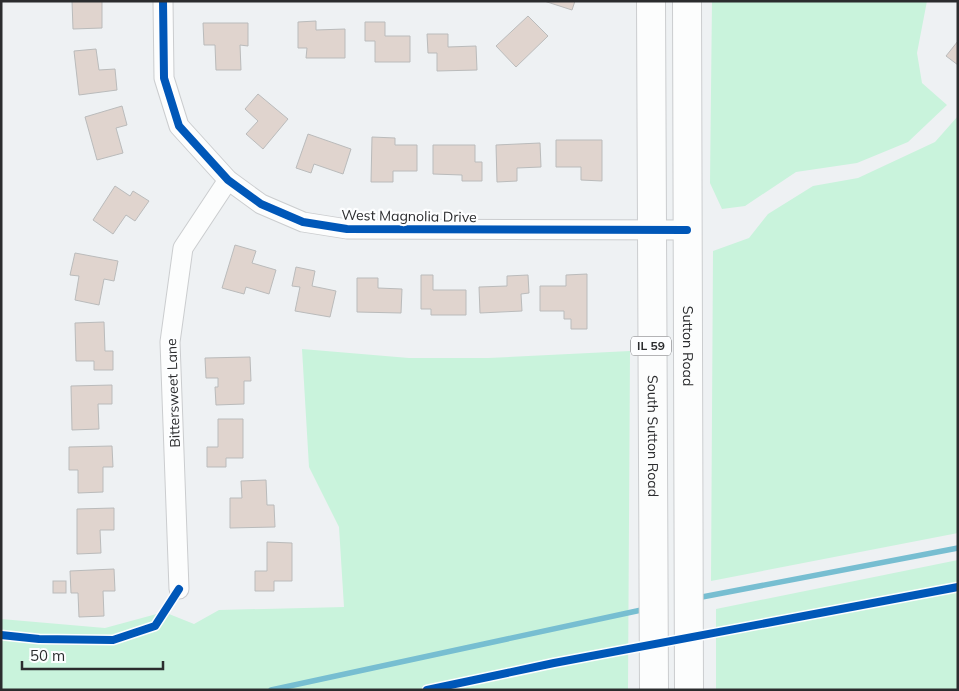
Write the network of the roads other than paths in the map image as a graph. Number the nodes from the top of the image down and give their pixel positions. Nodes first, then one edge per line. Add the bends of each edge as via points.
1 (163, 1) edge
2 (651, 1) edge
3 (686, 1) edge
4 (228, 180) junction
5 (651, 228) junction
6 (687, 230) junction
7 (179, 589) dead end
8 (654, 690) edge
9 (689, 690) edge

1 - 4 street, West Magnolia Drive via 164,78 179,126
2 - 5 main road, South Sutton Road / IL 59
3 - 6 main road, Sutton Road / IL 59
4 - 5 street, West Magnolia Drive via 261,204 303,222 347,229
4 - 7 street, Bittersweet Lane via 183,248 170,342
5 - 6 street, West Magnolia Drive
5 - 8 main road, South Sutton Road / IL 59
6 - 9 main road, Sutton Road / IL 59

